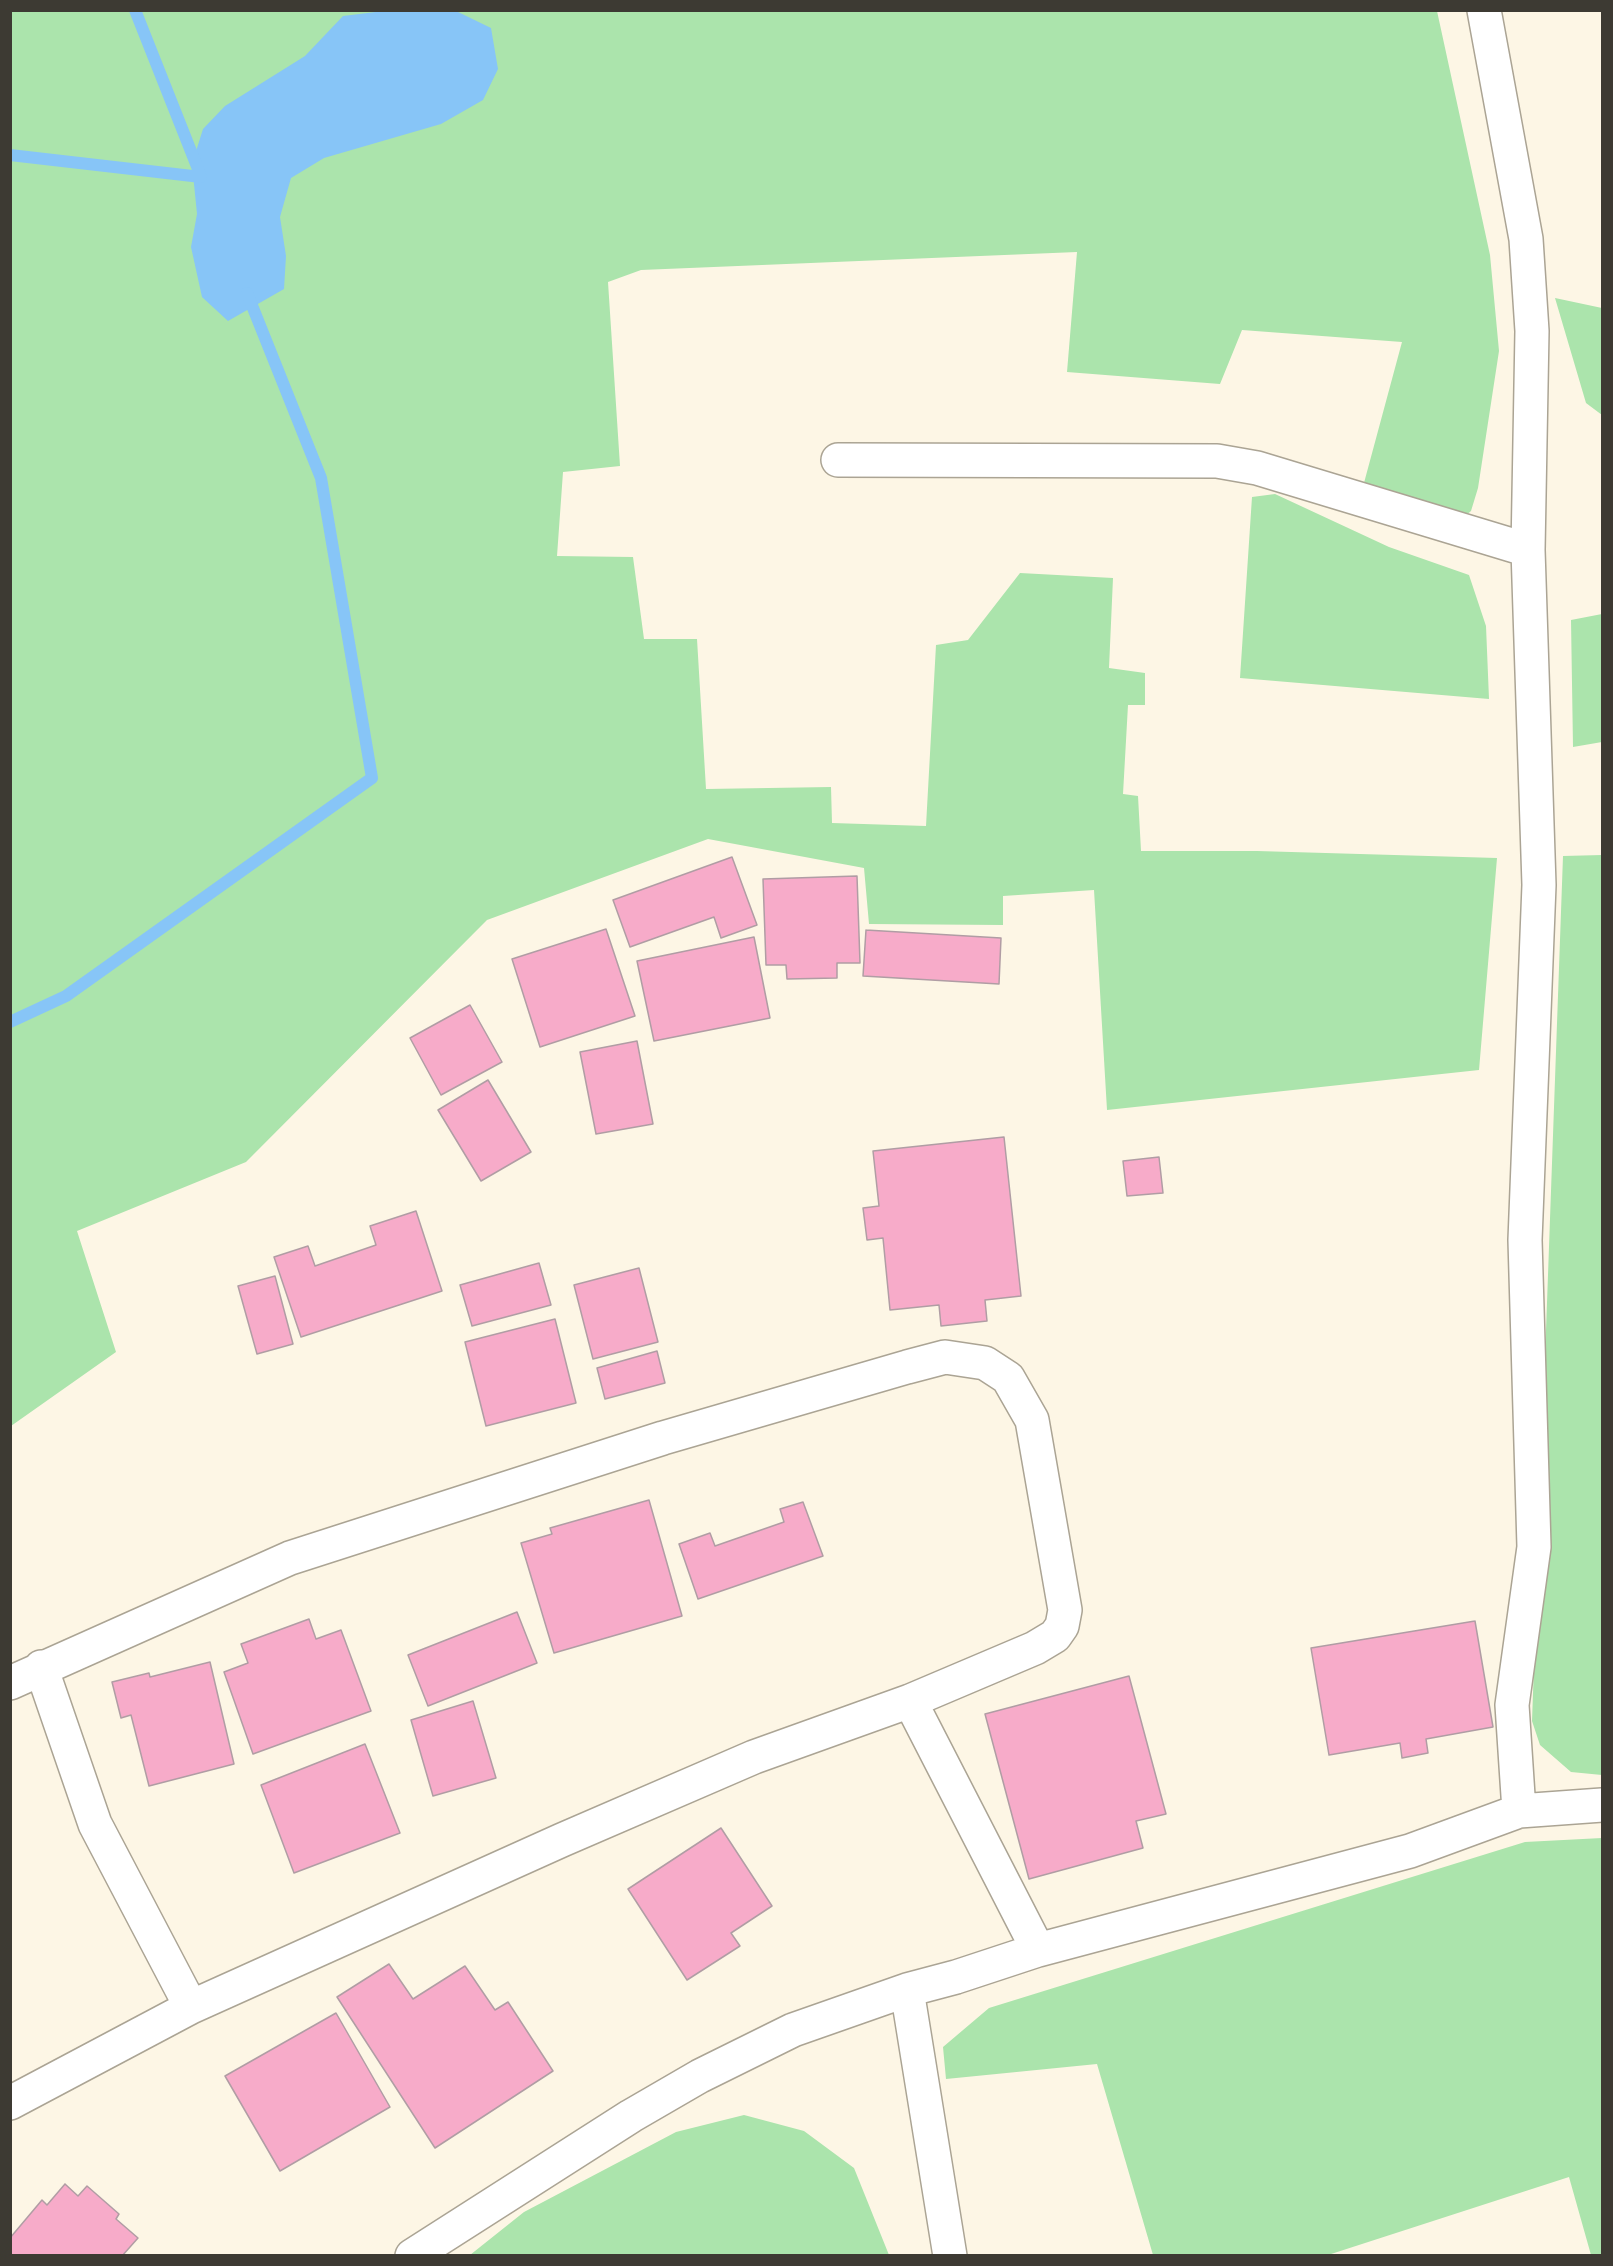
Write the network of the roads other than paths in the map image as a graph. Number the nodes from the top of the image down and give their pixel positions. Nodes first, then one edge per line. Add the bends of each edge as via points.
1 (1484, 10) edge
2 (838, 460) dead end
3 (1528, 550) junction
4 (41, 1667) junction
5 (10, 1683) edge
6 (910, 1701) junction
7 (1602, 1805) edge
8 (1519, 1811) junction
9 (1038, 1950) junction
10 (907, 1990) junction
11 (191, 2007) junction
12 (10, 2103) edge
13 (412, 2256) edge
14 (950, 2256) edge

1 - 3 street via 1526,239 1532,332
2 - 3 street via 1217,461 1257,468
3 - 8 street via 1539,885 1525,1240 1534,1547 1512,1705
4 - 5 street
4 - 6 street via 290,1558 663,1438 907,1367 945,1357 985,1363 1008,1378 1032,1420 1065,1610 1062,1626 1055,1636 1035,1648
4 - 11 street via 95,1824
6 - 9 street
6 - 11 street via 744,1761
7 - 8 street
8 - 9 street via 1410,1851
9 - 10 street
10 - 13 street via 793,2030 700,2076
10 - 14 street
11 - 12 street

